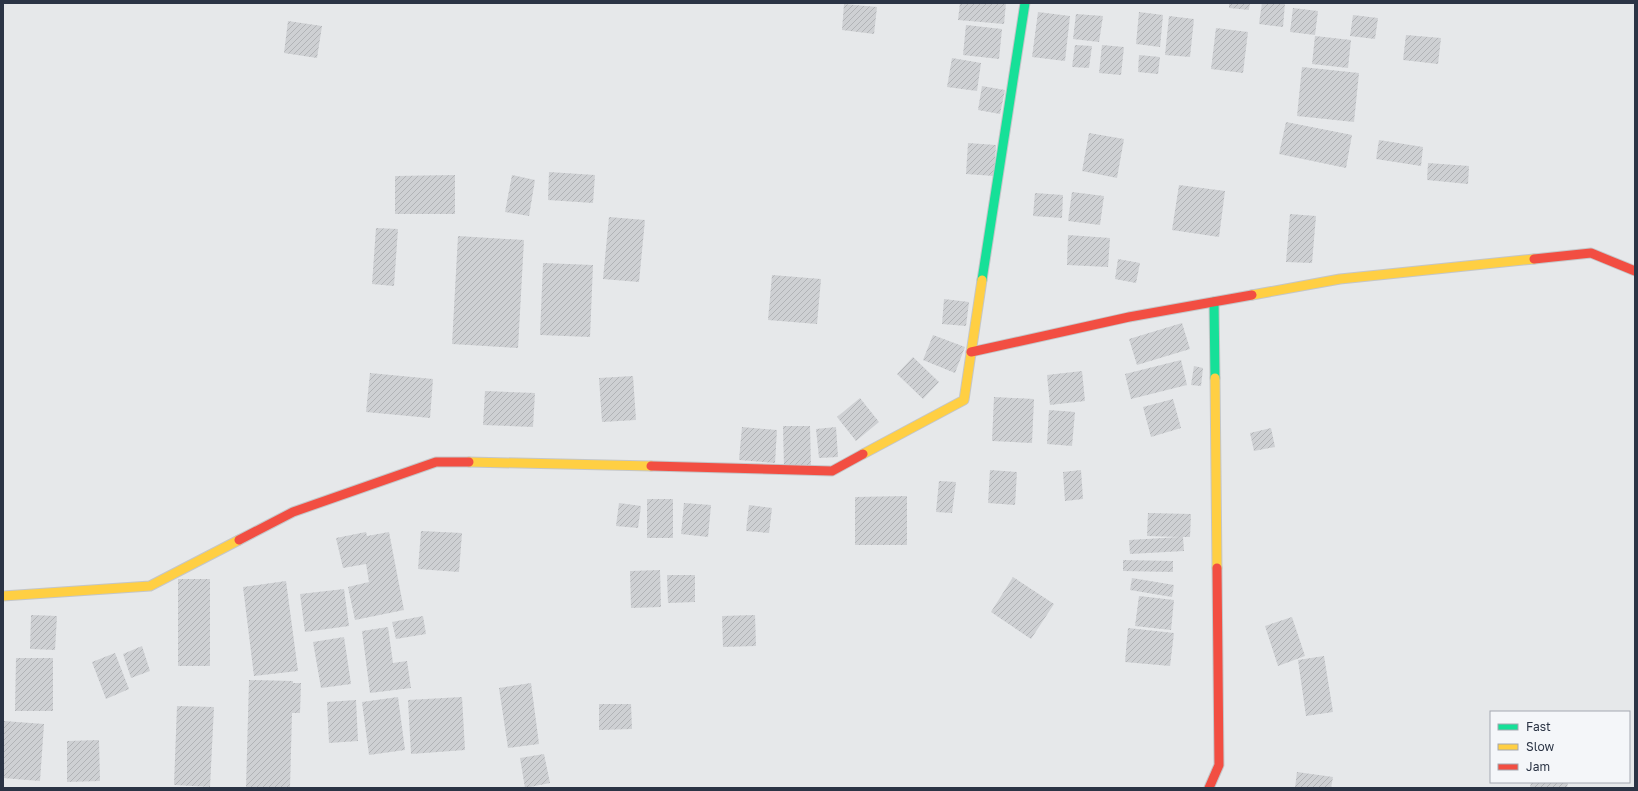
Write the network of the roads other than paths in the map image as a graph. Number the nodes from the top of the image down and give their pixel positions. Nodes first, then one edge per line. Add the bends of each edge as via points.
1 (1025, 3) edge
2 (1635, 271) edge
3 (1214, 302) junction
4 (972, 352) junction
5 (3, 596) edge
6 (1209, 788) edge

1 - 4 street
2 - 3 street via 1591,252 1340,279
3 - 4 street via 1129,317
3 - 6 street via 1219,765
4 - 5 street via 964,400 832,471 436,462 293,512 150,586

